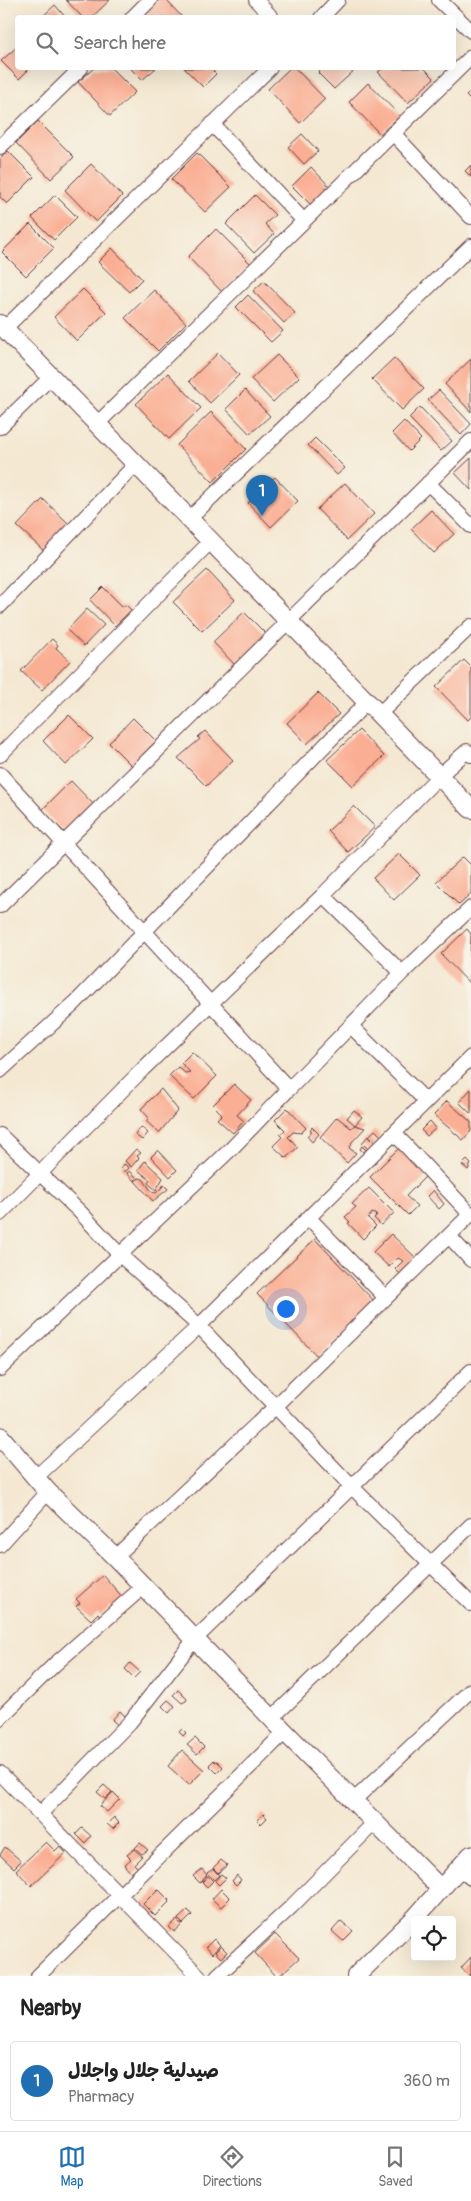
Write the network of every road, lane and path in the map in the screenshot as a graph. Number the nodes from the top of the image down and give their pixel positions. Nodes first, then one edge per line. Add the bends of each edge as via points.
1 (150, 0) edge
2 (256, 0) edge
3 (338, 0) edge
4 (439, 0) edge
5 (135, 15) edge
6 (269, 15) edge
7 (324, 15) edge
8 (454, 15) edge
9 (456, 16) edge
10 (471, 31) edge
11 (471, 57) edge
12 (79, 70) edge
13 (268, 70) edge
14 (212, 124) junction
15 (393, 133) junction
16 (0, 147) edge
17 (471, 218) edge
18 (304, 221) junction
19 (471, 246) edge
20 (2, 327) edge
21 (52, 377) junction
22 (96, 424) junction
23 (0, 427) edge
24 (471, 441) edge
25 (136, 464) junction
26 (428, 483) junction
27 (189, 519) junction
28 (471, 526) edge
29 (210, 541) junction
30 (0, 606) edge
31 (288, 620) junction
32 (471, 626) edge
33 (373, 708) junction
34 (0, 755) edge
35 (471, 755) edge
36 (0, 774) edge
37 (439, 776) junction
38 (471, 809) edge
39 (63, 844) junction
40 (323, 894) junction
41 (0, 906) edge
42 (471, 908) edge
43 (143, 932) junction
44 (402, 973) junction
45 (210, 1004) junction
46 (351, 1026) junction
47 (471, 1057) edge
48 (0, 1071) edge
49 (288, 1089) junction
50 (426, 1101) junction
51 (394, 1133) junction
52 (0, 1134) edge
53 (40, 1174) junction
54 (0, 1214) edge
55 (471, 1214) edge
56 (309, 1218) junction
57 (449, 1236) junction
58 (120, 1255) junction
59 (471, 1260) edge
60 (386, 1298) junction
61 (199, 1326) junction
62 (0, 1369) edge
63 (471, 1372) edge
64 (275, 1407) junction
65 (0, 1436) edge
66 (35, 1478) junction
67 (351, 1486) junction
68 (48, 1492) junction
69 (471, 1525) edge
70 (0, 1545) edge
71 (115, 1557) junction
72 (430, 1566) junction
73 (143, 1587) junction
74 (471, 1604) edge
75 (194, 1640) junction
76 (471, 1690) edge
77 (0, 1718) edge
78 (272, 1718) junction
79 (284, 1732) junction
80 (0, 1773) edge
81 (354, 1800) junction
82 (40, 1814) junction
83 (375, 1822) junction
84 (471, 1855) edge
85 (465, 1873) edge
86 (441, 1889) junction
87 (121, 1896) junction
88 (38, 1976) edge
89 (199, 1976) edge
90 (217, 1976) edge
91 (356, 1976) edge

1 - 5 street
2 - 6 street
3 - 7 street
4 - 8 street
9 - 10 street
11 - 15 street
12 - 16 street
13 - 14 street
14 - 18 street
14 - 20 street
15 - 17 street
15 - 18 street
18 - 22 street
19 - 27 street
20 - 21 street
21 - 22 street
21 - 23 street
22 - 25 street
24 - 26 street
25 - 27 street
25 - 30 street
26 - 28 street
26 - 31 street
27 - 29 street
29 - 31 street
29 - 34 street
31 - 33 street
31 - 39 street
32 - 33 street
33 - 37 street
33 - 43 street
35 - 37 street via 467,750
36 - 39 street
37 - 38 street
37 - 40 street
39 - 41 street
39 - 43 street
40 - 44 street
40 - 45 street
42 - 44 street
43 - 45 street
43 - 48 street via 75,1003
44 - 46 street
45 - 49 street
45 - 53 street
46 - 49 street
46 - 50 street
47 - 50 street
49 - 58 street via 232,1148
50 - 51 street
51 - 55 street
51 - 56 street
52 - 53 street
53 - 54 street
53 - 58 street
55 - 57 street
56 - 60 street
56 - 61 street
57 - 59 street
57 - 60 street
58 - 61 street
58 - 62 street
60 - 64 street
61 - 64 street
61 - 66 street
63 - 67 street
64 - 67 street
64 - 71 street
65 - 66 street
66 - 68 street
67 - 72 street
67 - 75 street
68 - 70 street
68 - 71 street
69 - 72 street
71 - 73 street
72 - 74 street
72 - 78 street
73 - 75 street
73 - 77 street via 54,1665
75 - 78 street
75 - 82 street via 130,1722
76 - 81 street
78 - 79 street
79 - 81 street
79 - 87 street
80 - 82 street
81 - 83 street
82 - 87 street
83 - 86 street
83 - 90 street
84 - 85 street
85 - 86 street
86 - 91 street
87 - 88 street
87 - 89 street

